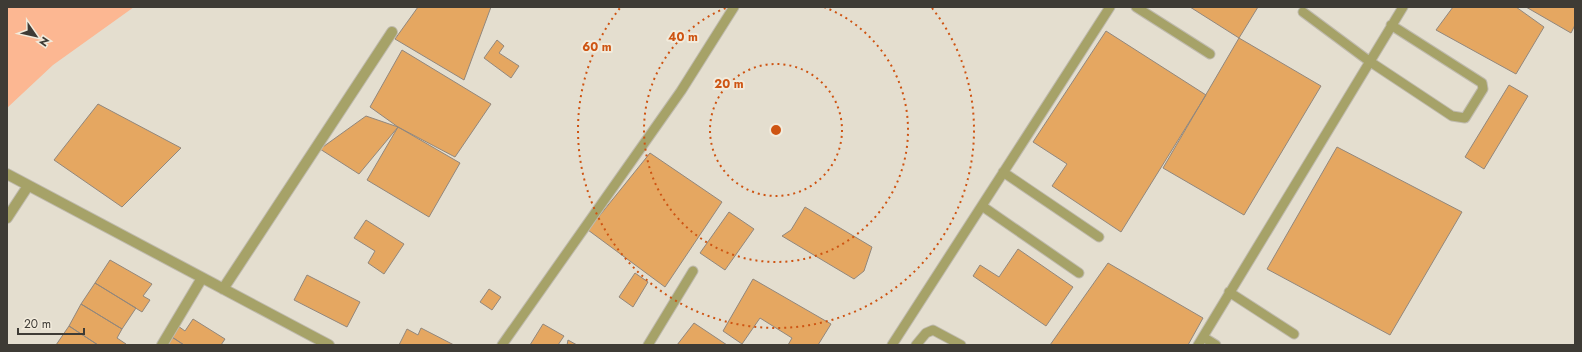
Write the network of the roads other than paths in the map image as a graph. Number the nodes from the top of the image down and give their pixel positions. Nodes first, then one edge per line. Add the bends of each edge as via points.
1 (734, 7) edge
2 (1110, 7) edge
3 (1136, 7) edge
4 (1403, 7) edge
5 (1303, 12) dead end
6 (1391, 25) junction
7 (392, 32) dead end
8 (1210, 54) dead end
9 (1369, 61) junction
10 (1003, 172) junction
11 (7, 174) edge
12 (28, 186) junction
13 (982, 206) junction
14 (7, 218) edge
15 (1099, 237) dead end
16 (692, 271) dead end
17 (1079, 273) dead end
18 (202, 278) junction
19 (223, 289) junction
20 (1228, 292) junction
21 (1294, 334) dead end
22 (1203, 337) junction
23 (162, 345) edge
24 (329, 345) edge
25 (502, 345) edge
26 (648, 345) edge
27 (892, 345) edge
28 (916, 345) edge
29 (961, 345) edge
30 (1198, 345) edge
31 (1216, 345) edge

1 - 25 lane via 681,91
2 - 10 lane
3 - 8 lane
4 - 6 lane
5 - 9 lane
6 - 9 lane
6 - 9 lane via 1482,83 1483,89 1466,118 1452,116
7 - 19 street
9 - 20 lane
10 - 13 lane
10 - 15 lane
11 - 12 street
12 - 14 street
12 - 18 street
13 - 17 lane
13 - 27 lane
16 - 26 lane
18 - 19 street
18 - 23 street
19 - 24 street
20 - 21 lane
20 - 22 lane
22 - 30 lane
22 - 31 lane
28 - 29 lane via 926,333 933,330

